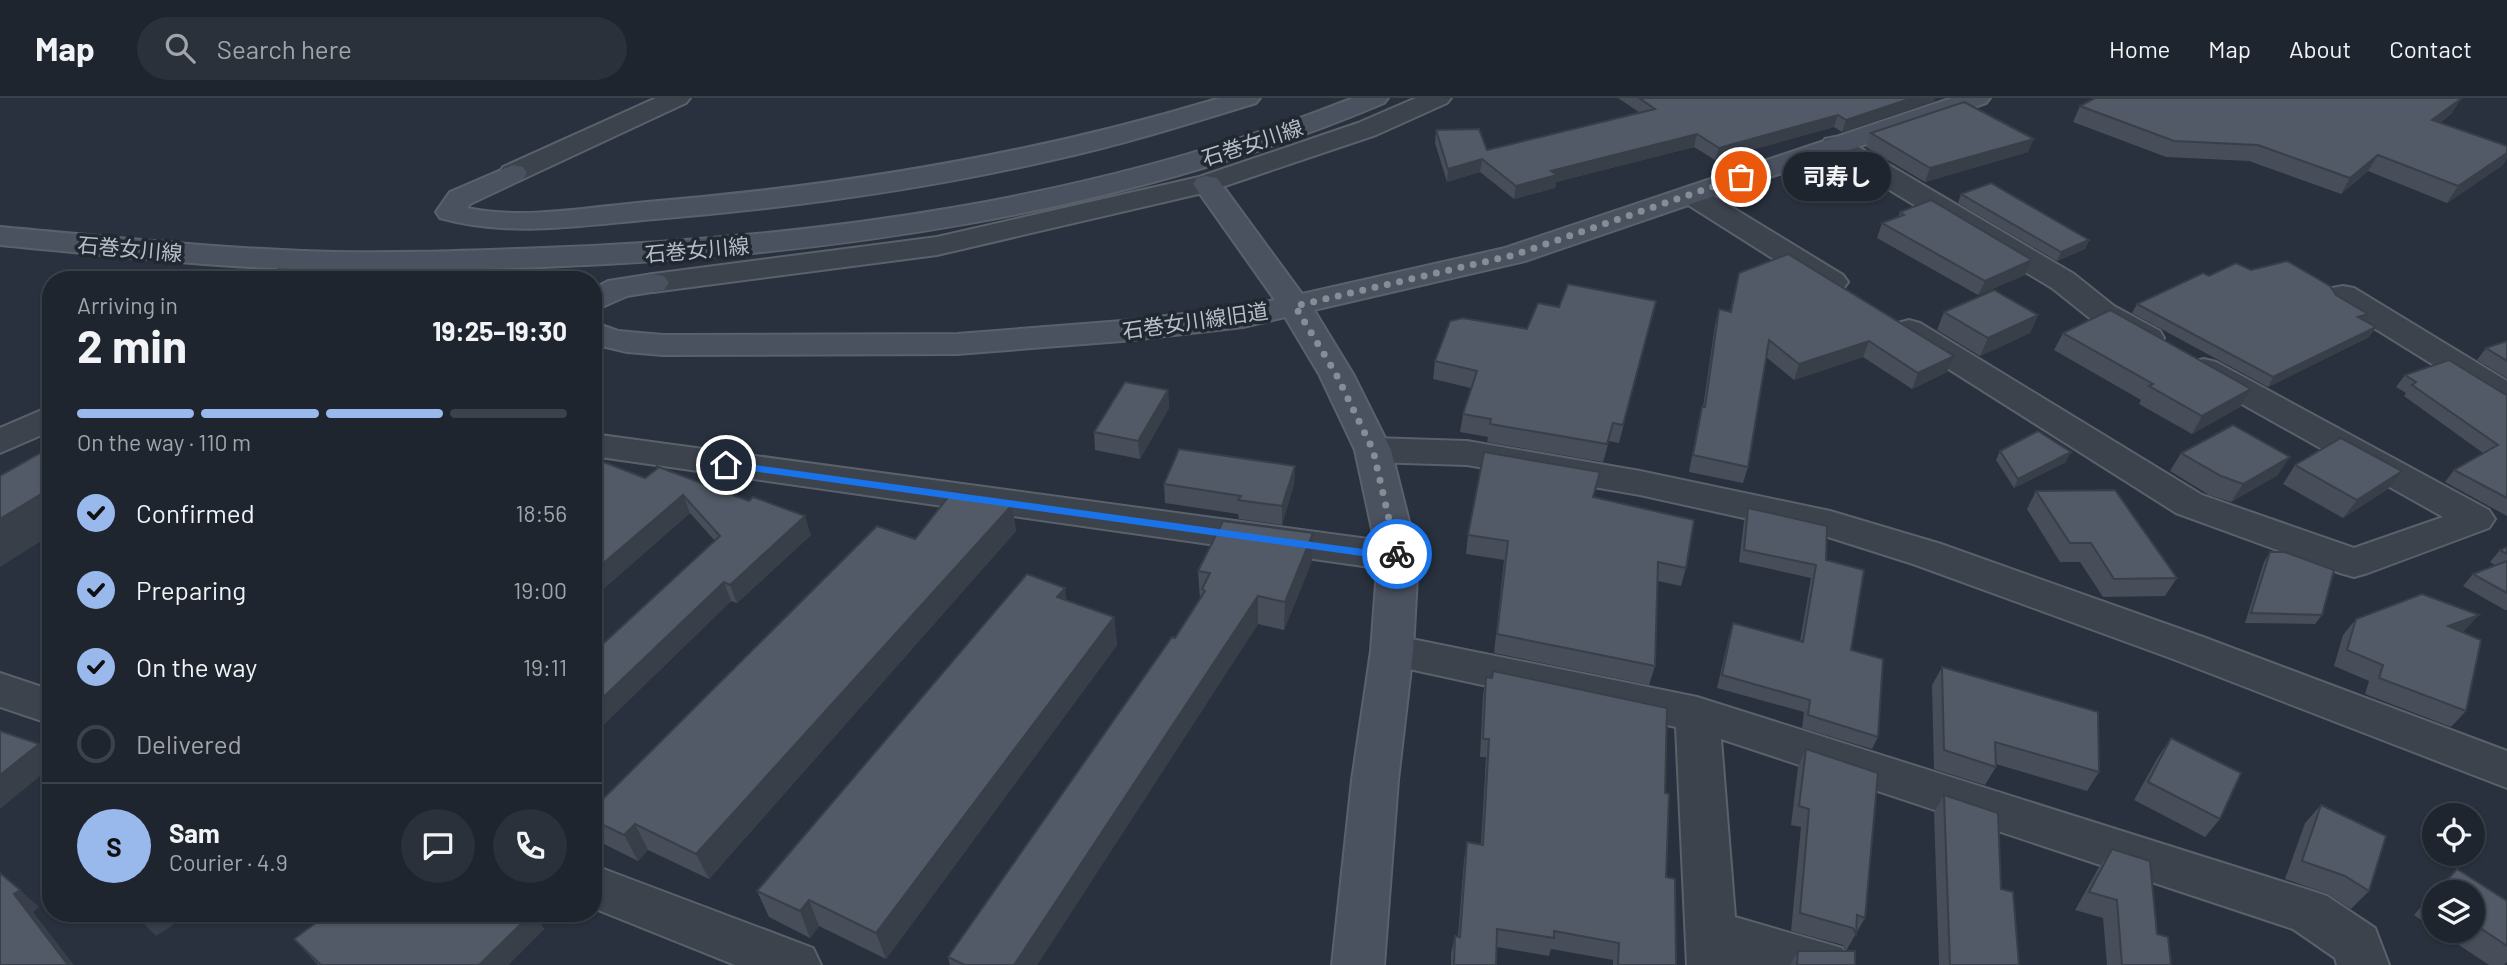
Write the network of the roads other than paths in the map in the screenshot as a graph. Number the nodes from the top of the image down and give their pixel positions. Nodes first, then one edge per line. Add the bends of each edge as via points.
1 (677, 98) edge
2 (1247, 98) edge
3 (1375, 98) edge
4 (1438, 98) edge
5 (1978, 98) edge
6 (1835, 145) junction
7 (1207, 184) junction
8 (1692, 195) junction
9 (0, 236) edge
10 (305, 260) junction
11 (292, 271) edge
12 (2343, 295) dead end
13 (602, 297) edge
14 (1295, 306) junction
15 (602, 337) edge
16 (2507, 396) edge
17 (42, 421) edge
18 (0, 442) edge
19 (602, 446) edge
20 (1373, 450) junction
21 (1398, 557) junction
22 (1392, 651) junction
23 (0, 690) edge
24 (42, 704) edge
25 (1697, 714) junction
26 (2507, 770) edge
27 (602, 890) edge
28 (1712, 949) edge
29 (795, 965) edge
30 (1358, 965) edge
31 (1824, 965) edge
32 (2363, 965) edge

1 - 2 street via 460,198 450,212 479,218 577,217 897,182 1114,138 1160,113
3 - 10 street, 石巻女川線 via 1239,148 1148,175 1047,199 895,226 636,255
4 - 7 street via 1367,129
5 - 6 street, 石巻女川線旧道
6 - 8 street, 石巻女川線旧道
6 - 8 street via 2063,281 2103,313 2476,519 2354,563 2189,504
7 - 13 street via 937,246 619,288
7 - 14 street
8 - 14 street, 石巻女川線旧道 via 1514,255
9 - 10 street, 石巻女川線
10 - 11 street
12 - 16 street
14 - 15 street, 石巻女川線旧道 via 1122,331 957,344 663,345
14 - 20 street via 1336,374
17 - 18 street
19 - 21 street
20 - 21 street
20 - 26 street via 1467,453 1640,483 1830,524 2176,643
21 - 22 street
22 - 25 street
22 - 30 street
23 - 24 street
25 - 28 street
25 - 32 street via 2309,912 2357,944
27 - 29 street
28 - 31 street

